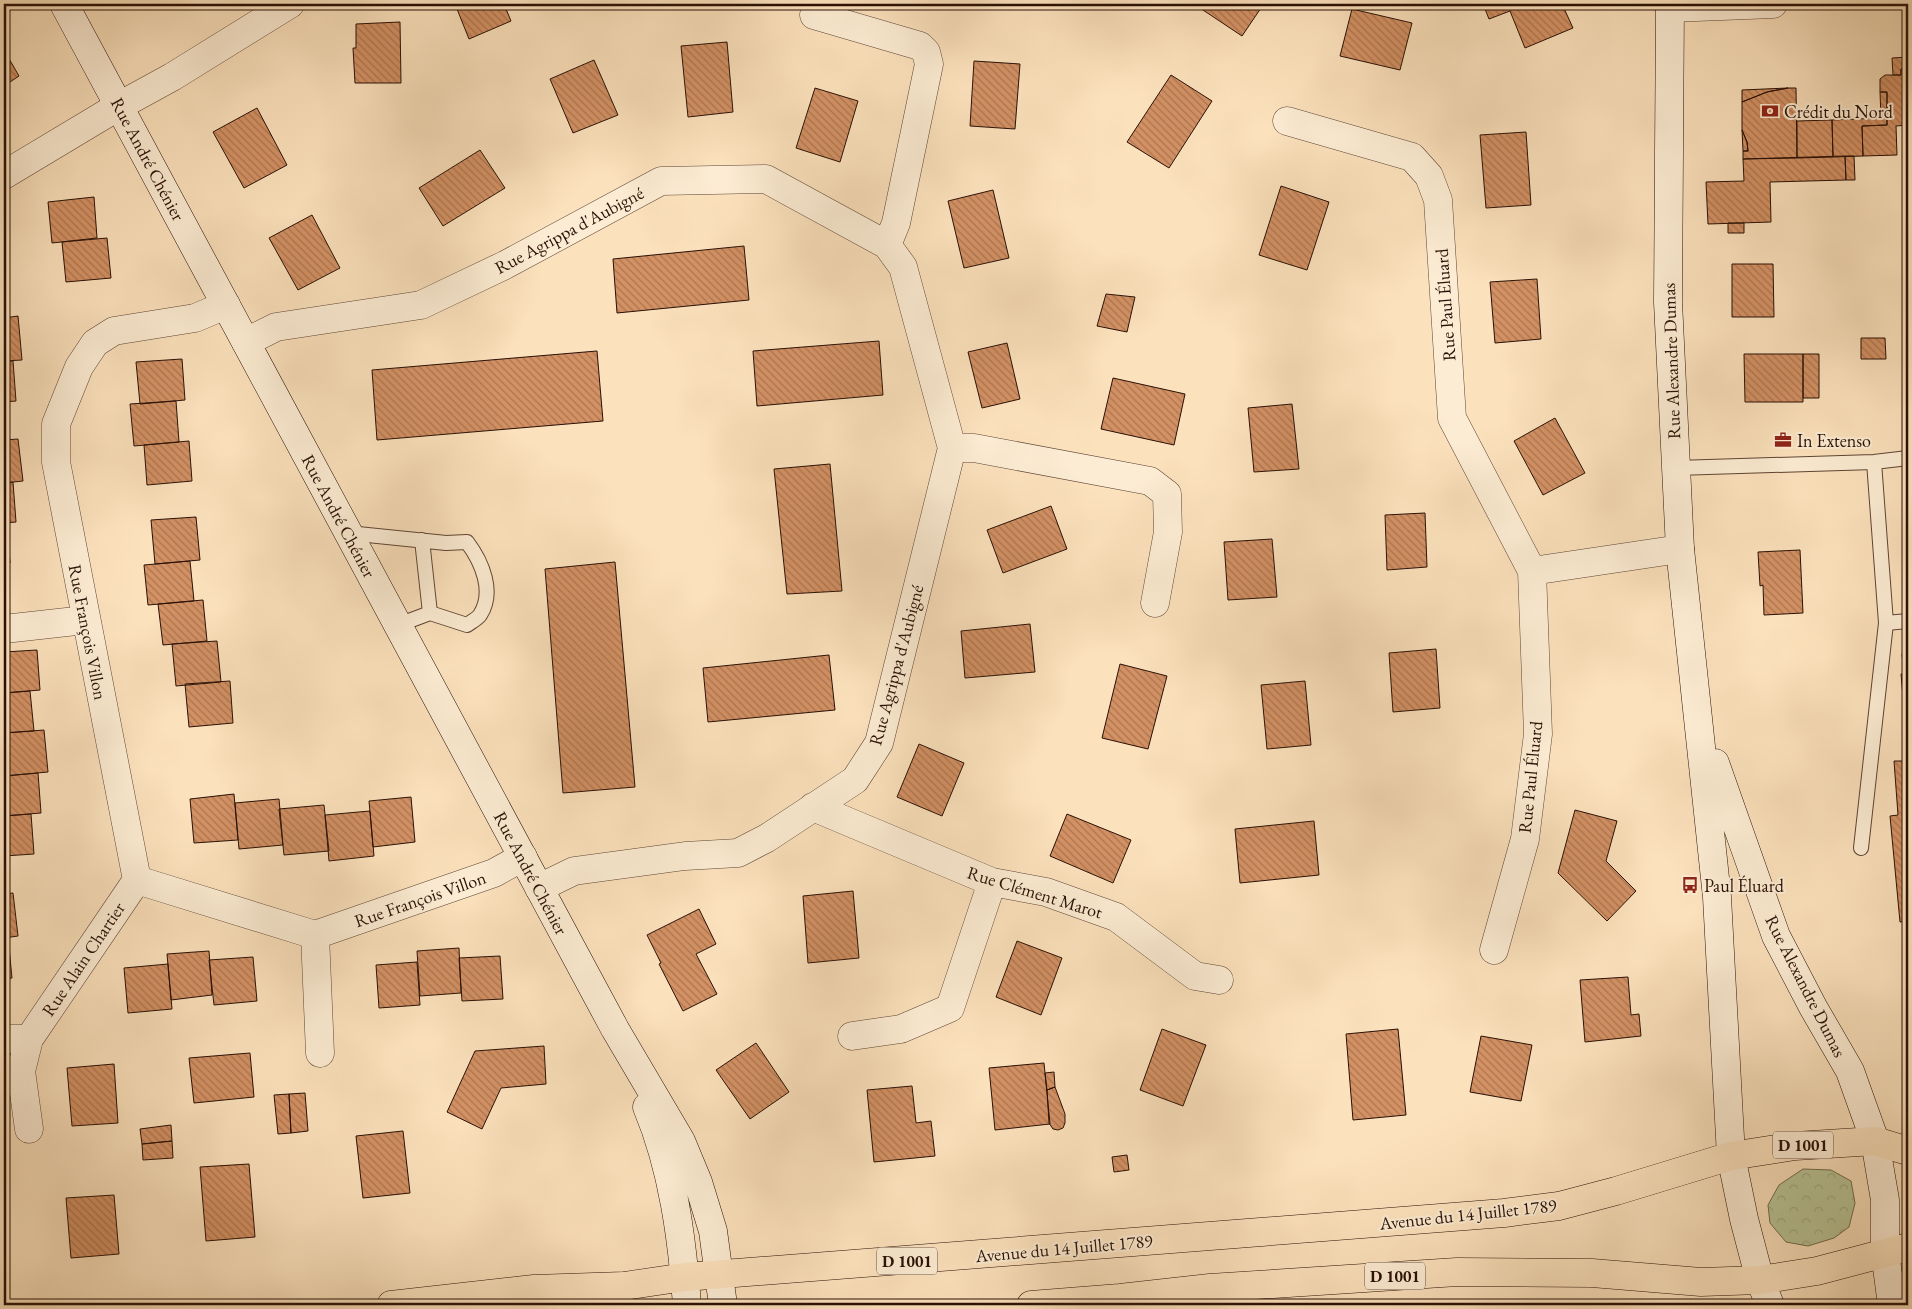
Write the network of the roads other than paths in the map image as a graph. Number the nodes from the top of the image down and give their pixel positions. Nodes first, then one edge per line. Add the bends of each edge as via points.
1 (64, 4) edge
2 (290, 4) edge
3 (1773, 4) edge
4 (1670, 6) edge
5 (814, 15) dead end
6 (119, 106) junction
7 (1287, 120) dead end
8 (4, 176) edge
9 (887, 245) junction
10 (226, 305) junction
11 (246, 342) junction
12 (952, 448) junction
13 (1908, 458) edge
14 (1874, 462) junction
15 (1676, 468) junction
16 (348, 533) junction
17 (422, 540) junction
18 (1680, 549) junction
19 (1532, 571) junction
20 (1155, 603) dead end
21 (430, 613) junction
22 (85, 620) junction
23 (1908, 621) edge
24 (1886, 623) junction
25 (398, 625) junction
26 (4, 629) edge
27 (1699, 717) junction
28 (813, 807) junction
29 (1861, 848) dead end
30 (523, 857) junction
31 (136, 880) junction
32 (992, 882) junction
33 (539, 888) junction
34 (315, 935) junction
35 (1494, 950) dead end
36 (1219, 980) dead end
37 (615, 1029) junction
38 (852, 1036) dead end
39 (16, 1039) edge
40 (320, 1053) dead end
41 (29, 1129) dead end
42 (1874, 1141) junction
43 (1908, 1152) edge
44 (1731, 1156) junction
45 (1897, 1250) edge
46 (719, 1276) junction
47 (685, 1278) junction
48 (1760, 1280) junction
49 (1120, 1302) edge
50 (391, 1305) edge
51 (687, 1305) edge
52 (723, 1305) edge
53 (1031, 1305) edge
54 (1770, 1305) edge
55 (1892, 1305) edge

1 - 6 street, Rue André Chénier
2 - 6 street
3 - 4 street
4 - 15 street, Rue Alexandre Dumas via 1668,302
5 - 9 street via 920,46 926,52 929,64 896,223
6 - 8 street
6 - 10 street, Rue André Chénier
7 - 19 street, Rue Paul Éluard via 1412,157 1429,176 1438,200 1452,418
9 - 11 street, Rue Agrippa d'Aubigné via 766,179 661,181 505,265 421,305 276,327
9 - 12 street, Rue Agrippa d'Aubigné via 903,267
10 - 11 street, Rue André Chénier
10 - 22 street, Rue François Villon via 195,318 114,331 94,344 79,367 56,424 56,462
11 - 16 street, Rue André Chénier
12 - 20 street via 974,448 1150,481 1167,494 1168,532
12 - 28 street, Rue Agrippa d'Aubigné via 879,743 855,780
13 - 14 lane
14 - 15 lane
14 - 24 lane
15 - 18 street, Rue Alexandre Dumas
16 - 17 lane
16 - 25 street, Rue André Chénier
17 - 21 lane
17 - 21 lane via 467,542 478,557 488,592 480,616 467,625
18 - 19 street
18 - 27 street, Rue Alexandre Dumas
19 - 35 street, Rue Paul Éluard via 1538,734 1525,839
21 - 25 lane
22 - 26 street
22 - 31 street, Rue François Villon
23 - 24 lane
24 - 29 lane
25 - 30 street, Rue André Chénier
27 - 42 street, Rue Alexandre Dumas via 1776,936 1850,1071
27 - 44 street, Rue Alexandre Dumas via 1717,897
28 - 32 street, Rue Clément Marot
28 - 33 street, Rue Agrippa d'Aubigné via 738,853 685,856 574,871
30 - 33 street, Rue André Chénier
30 - 34 street, Rue François Villon via 494,873
31 - 34 street
31 - 39 street, Rue Alain Chartier
32 - 36 street, Rue Clément Marot via 1046,892 1116,917 1195,976
32 - 38 street via 950,1008 901,1029
33 - 37 street, Rue André Chénier
34 - 40 street
37 - 46 street, Rue André Chénier via 682,1141 713,1231
37 - 47 street, Rue André Chénier via 657,1131 673,1195
39 - 41 street, Rue Alain Chartier
42 - 43 main road, D 1001
42 - 44 main road, D 1001 via 1795,1146
42 - 45 street, Rue Alexandre Dumas
44 - 46 main road, Avenue du 14 Juillet 1789 / D 1001 via 1559,1206 1504,1213
44 - 48 street, Rue Alexandre Dumas
45 - 48 main road, D 1001 via 1817,1271
45 - 55 street, Rue Alexandre Dumas
46 - 47 main road, Avenue du 14 Juillet 1789 / D 1001
46 - 52 street, Rue André Chénier
47 - 50 main road, Avenue du 14 Juillet 1789 / D 1001 via 624,1286 534,1289
47 - 51 street, Rue André Chénier
48 - 49 main road, D 1001 via 1701,1282 1592,1273 1457,1272 1210,1288
48 - 54 street, Rue Alexandre Dumas
49 - 53 main road, D 1001

